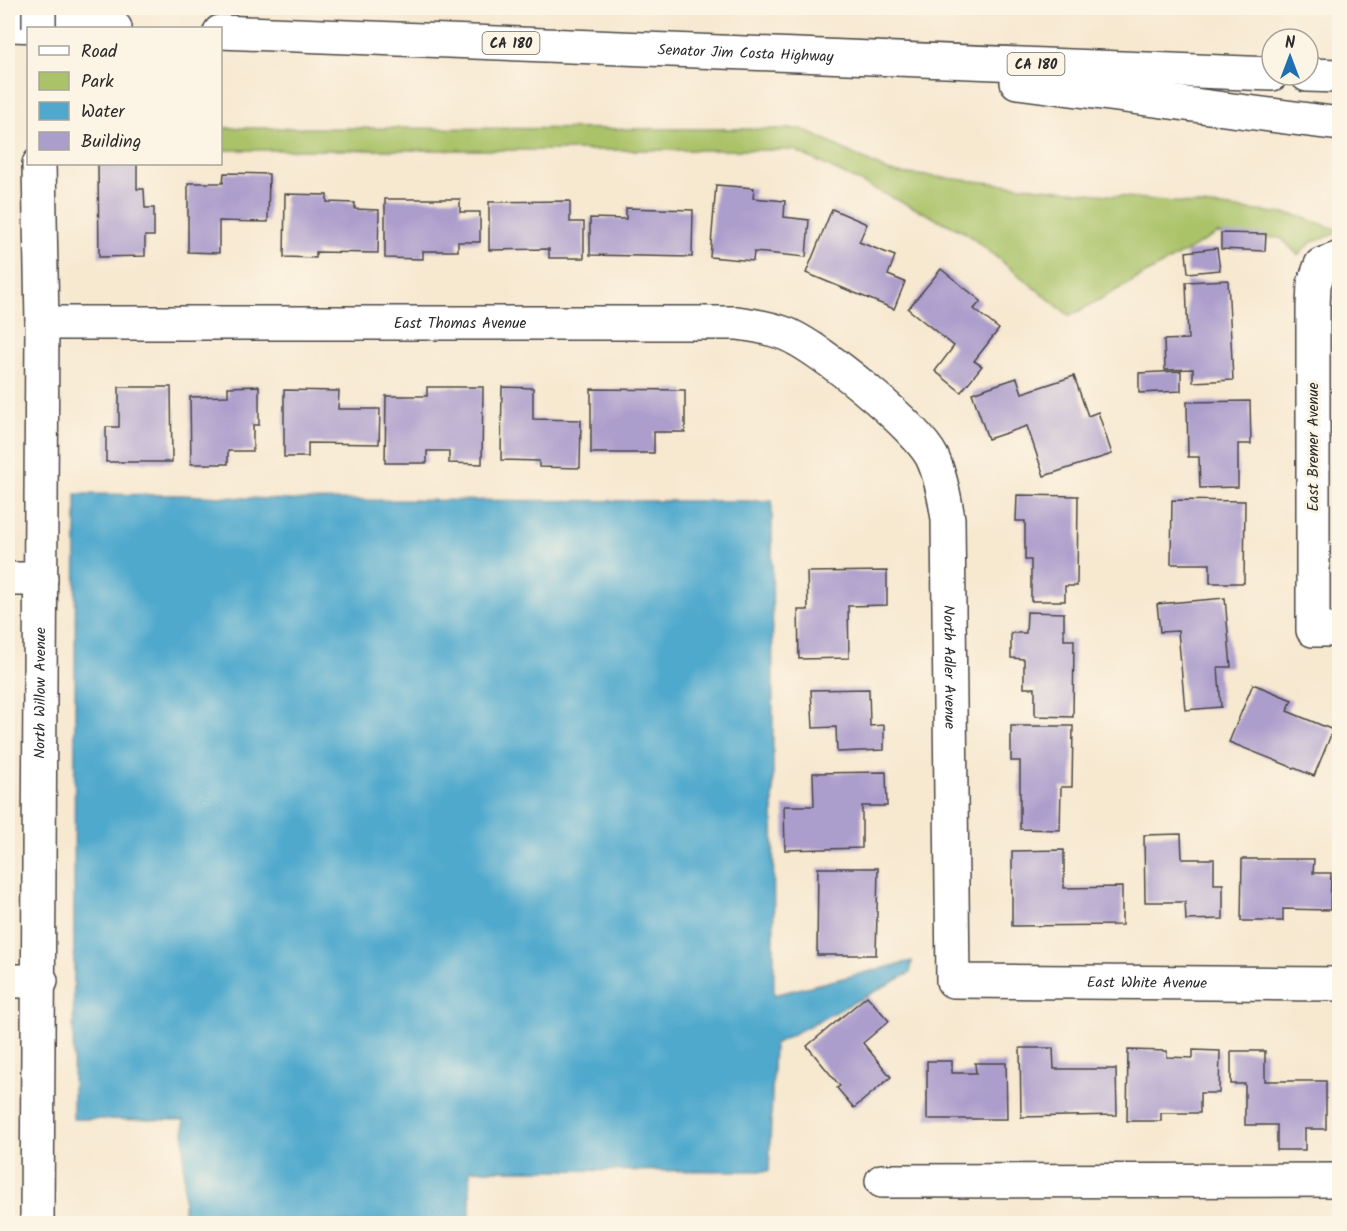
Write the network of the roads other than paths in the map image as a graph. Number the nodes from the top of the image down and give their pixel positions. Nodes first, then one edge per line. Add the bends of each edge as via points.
1 (39, 8) edge
2 (8, 24) edge
3 (39, 27) edge
4 (88, 27) edge
5 (222, 32) edge
6 (801, 54) junction
7 (1260, 73) edge
8 (1320, 75) edge
9 (1340, 76) edge
10 (1340, 124) edge
11 (39, 165) edge
12 (1330, 262) edge
13 (42, 323) junction
14 (861, 388) joint
15 (8, 579) edge
16 (41, 579) junction
17 (1326, 630) edge
18 (8, 981) edge
19 (40, 981) junction
20 (953, 981) joint
21 (1340, 984) edge
22 (1340, 1180) edge
23 (882, 1181) dead end
24 (37, 1224) edge

1 - 3 main road, bridge
2 - 4 main road
5 - 6 main road, Senator Jim Costa Highway / CA 180
6 - 7 main road, Senator Jim Costa Highway / CA 180
6 - 10 main road
8 - 9 main road
11 - 13 main road, North Willow Avenue
12 - 17 main road, East Bremer Avenue via 1314,284 1313,307
13 - 14 main road, East Thomas Avenue via 737,323 786,334 808,346
13 - 16 main road, North Willow Avenue
14 - 20 main road, North Adler Avenue via 913,432 932,457 948,519
15 - 16 main road
16 - 19 main road, North Willow Avenue
18 - 19 main road
19 - 24 main road, North Willow Avenue
20 - 21 main road, East White Avenue
22 - 23 main road

